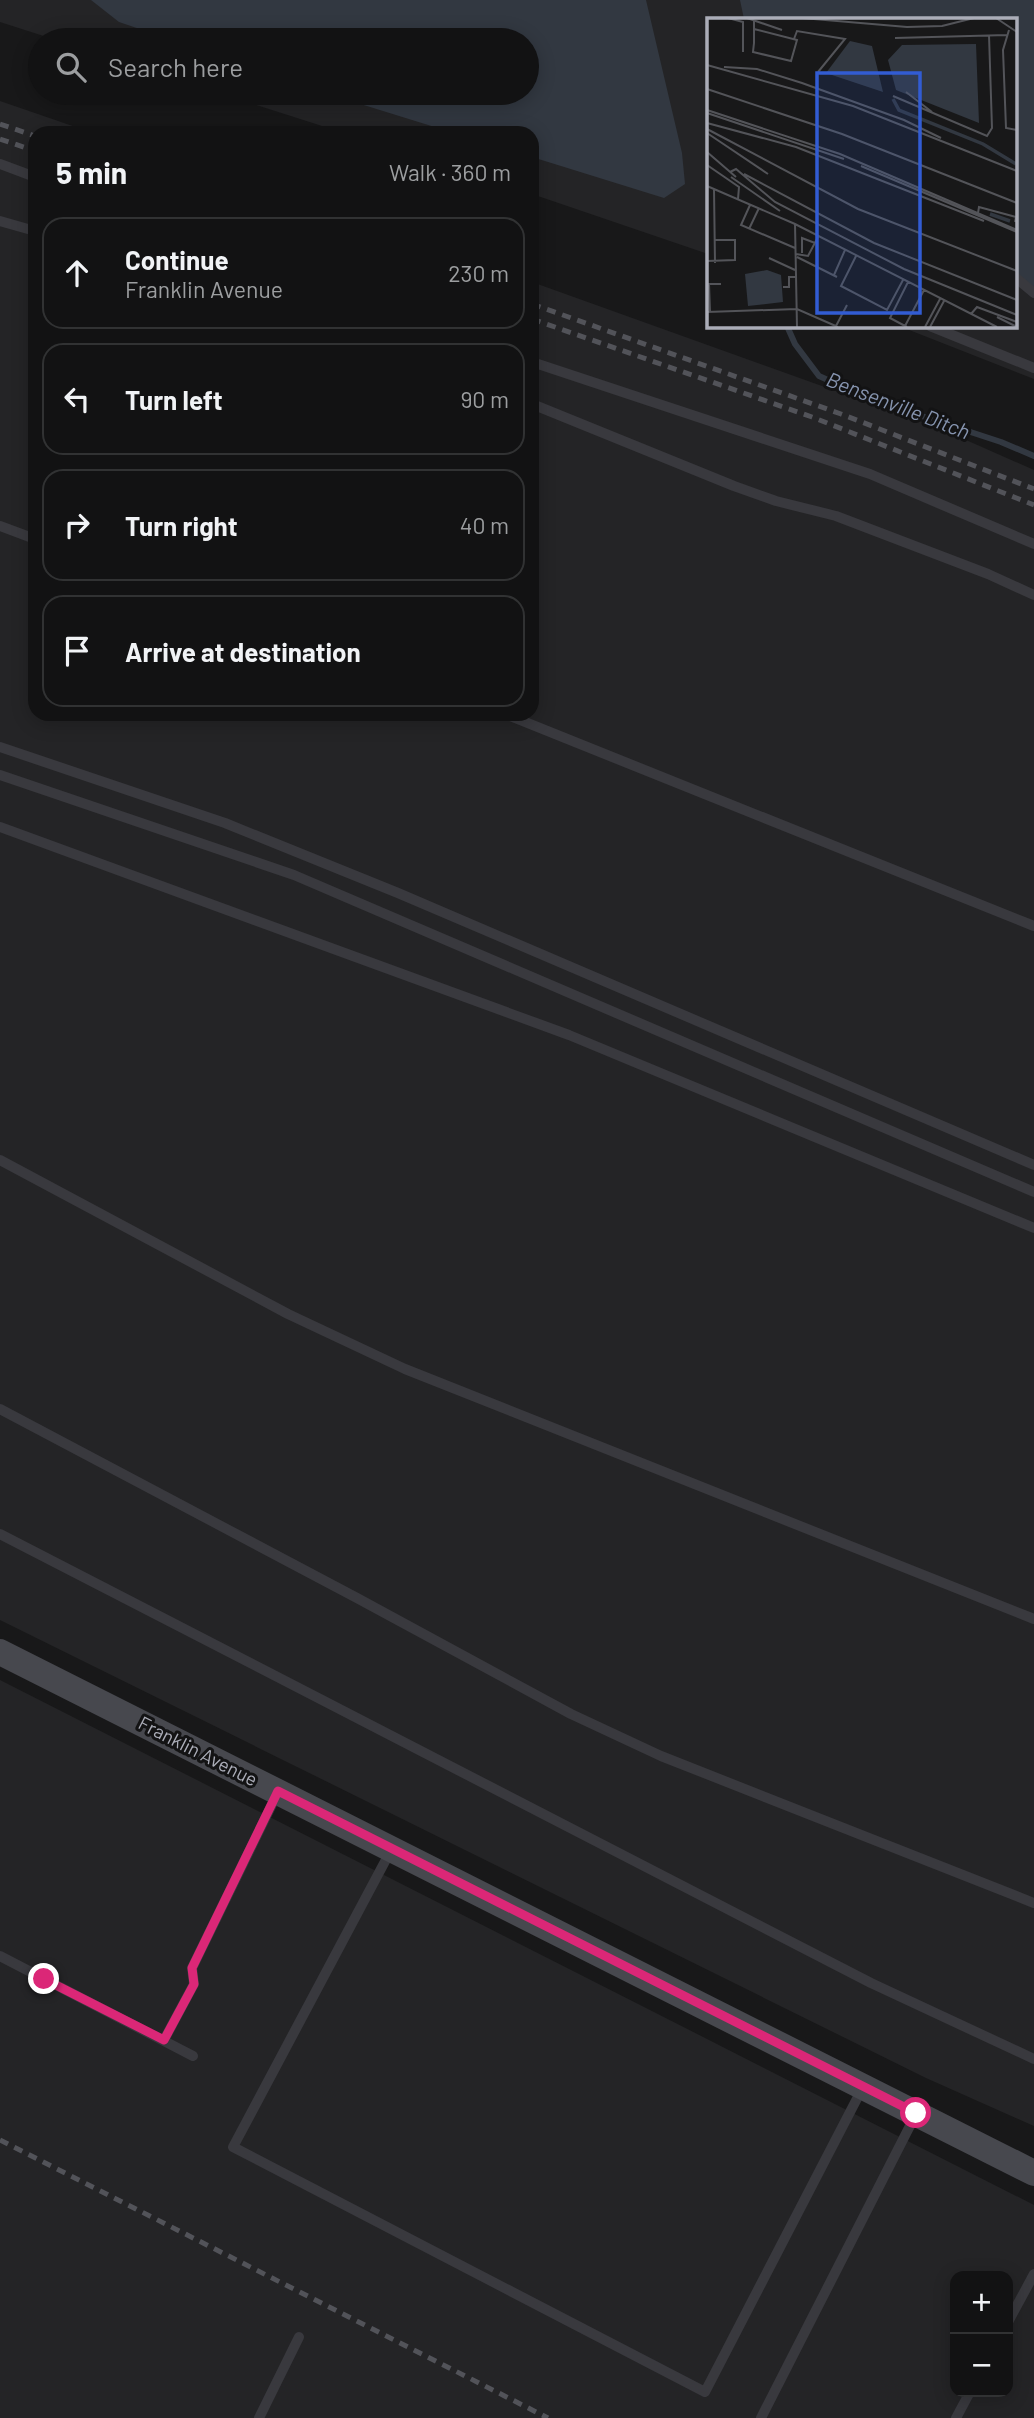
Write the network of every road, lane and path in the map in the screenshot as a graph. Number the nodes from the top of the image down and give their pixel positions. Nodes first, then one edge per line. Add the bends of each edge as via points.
1 (0, 164) edge
2 (28, 174) edge
3 (0, 221) edge
4 (28, 229) edge
5 (1016, 278) edge
6 (1034, 293) edge
7 (932, 327) edge
8 (539, 364) edge
9 (1034, 368) edge
10 (539, 407) edge
11 (0, 526) edge
12 (28, 536) edge
13 (1034, 544) edge
14 (1034, 595) edge
15 (522, 721) edge
16 (0, 747) edge
17 (0, 775) edge
18 (0, 827) edge
19 (1034, 926) edge
20 (0, 1160) edge
21 (1034, 1165) edge
22 (1034, 1192) edge
23 (1034, 1228) edge
24 (0, 1409) edge
25 (0, 1534) edge
26 (1034, 1619) edge
27 (2, 1656) edge
28 (278, 1791) junction
29 (391, 1848) junction
30 (1034, 1903) edge
31 (0, 1956) edge
32 (164, 2040) junction
33 (192, 2056) dead end
34 (1034, 2059) edge
35 (863, 2086) junction
36 (916, 2113) junction
37 (1034, 2173) edge
38 (1034, 2274) edge
39 (1013, 2313) edge
40 (299, 2337) dead end
41 (968, 2397) edge
42 (259, 2418) edge
43 (761, 2418) edge
44 (956, 2418) edge

1 - 2 lane
3 - 4 lane
5 - 6 lane
7 - 9 lane
8 - 13 lane via 870,474
10 - 14 lane via 734,486 836,516
11 - 12 lane
15 - 19 lane
16 - 21 lane via 225,823
17 - 22 lane via 294,875
18 - 23 lane via 569,1035
20 - 26 lane via 288,1314 405,1369
24 - 30 lane via 571,1714 661,1756
25 - 34 lane via 871,1983
27 - 28 main road, Franklin Avenue
28 - 29 main road, Franklin Avenue
28 - 32 lane via 192,1968 194,1984
29 - 35 main road, Franklin Avenue
29 - 35 lane via 233,2147 705,2392
31 - 32 lane
32 - 33 lane
35 - 36 main road, Franklin Avenue
36 - 37 main road, Franklin Avenue
36 - 43 lane
38 - 39 lane
40 - 42 lane
41 - 44 lane

